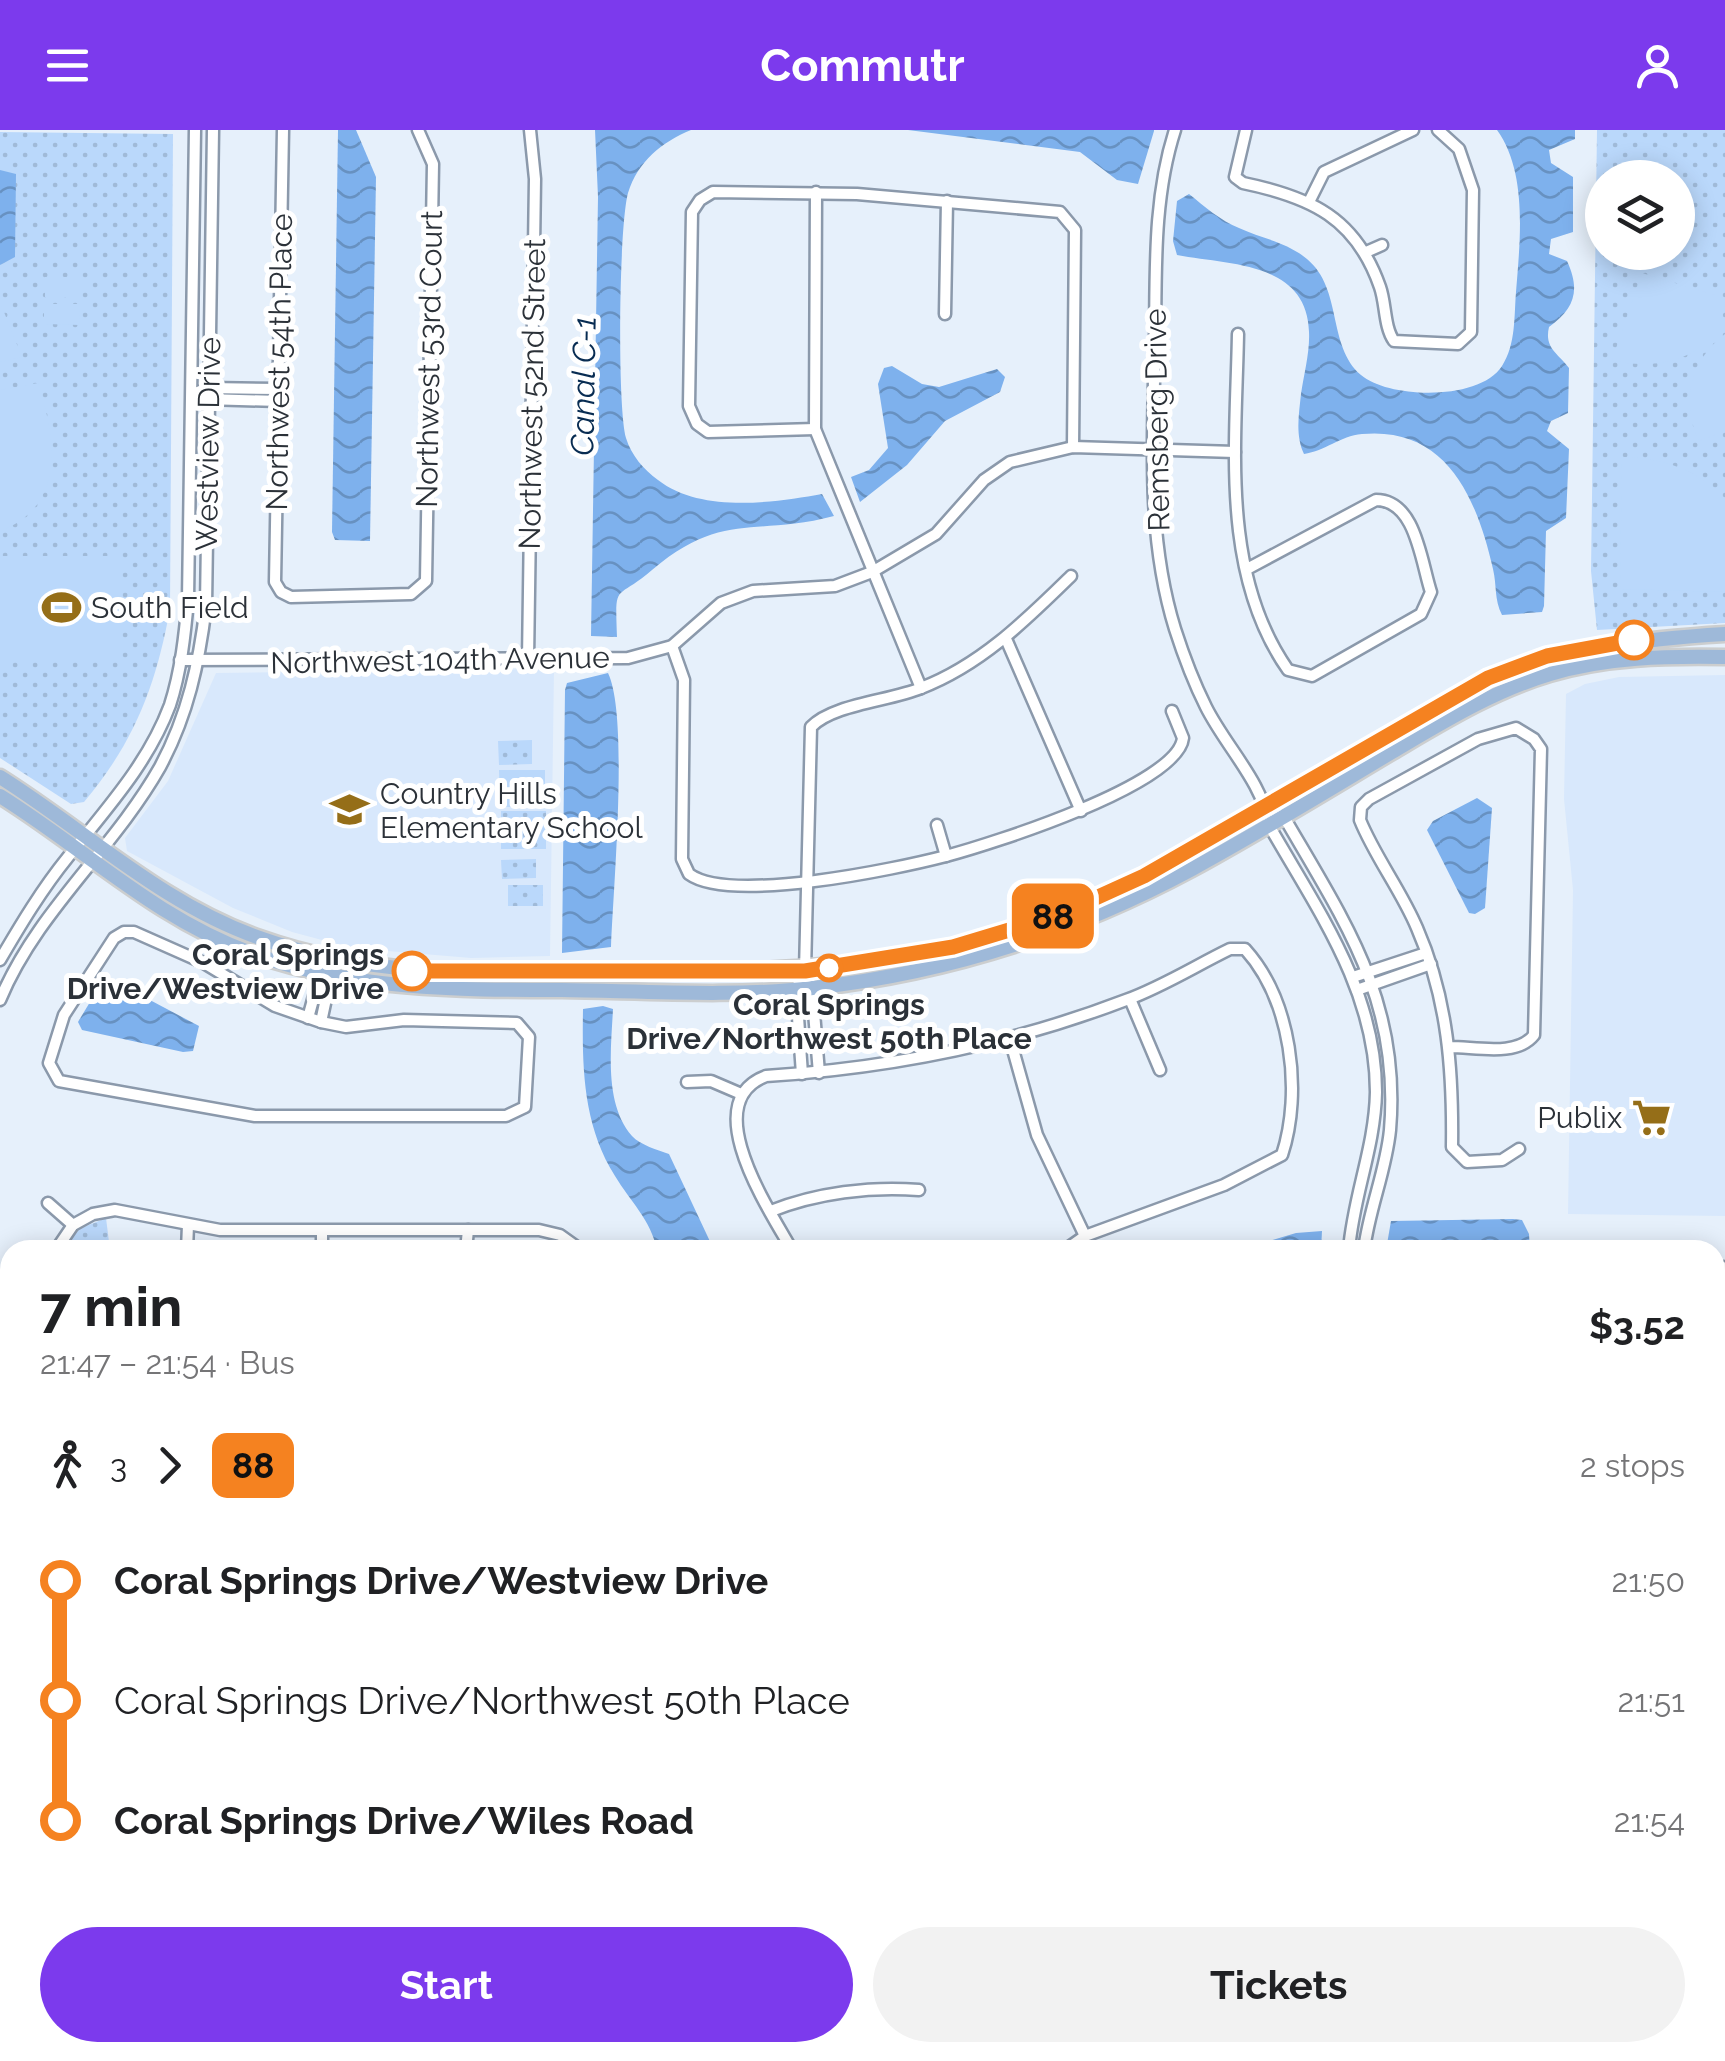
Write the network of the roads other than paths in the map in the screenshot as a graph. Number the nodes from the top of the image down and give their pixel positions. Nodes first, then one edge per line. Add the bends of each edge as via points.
1 (196, 130) edge
2 (213, 130) edge
3 (283, 130) edge
4 (418, 130) edge
5 (530, 130) edge
6 (1175, 130) edge
7 (1246, 130) edge
8 (1413, 130) edge
9 (1438, 130) edge
10 (816, 192) junction
11 (1310, 200) junction
12 (947, 201) junction
13 (1382, 245) dead end
14 (1366, 252) junction
15 (945, 314) dead end
16 (1238, 334) dead end
17 (192, 394) junction
18 (209, 394) junction
19 (279, 395) junction
20 (815, 429) junction
21 (1073, 447) junction
22 (1153, 448) junction
23 (1235, 452) junction
24 (1248, 570) junction
25 (872, 572) junction
26 (1072, 576) dead end
27 (281, 592) joint
28 (1725, 634) edge
29 (1006, 639) junction
30 (672, 646) junction
31 (1570, 650) junction
32 (1725, 657) edge
33 (180, 660) junction
34 (528, 660) junction
35 (199, 661) junction
36 (1574, 669) junction
37 (921, 688) junction
38 (1172, 712) dead end
39 (0, 777) edge
40 (0, 796) edge
41 (1267, 807) junction
42 (1081, 811) junction
43 (1284, 817) junction
44 (937, 825) dead end
45 (1270, 826) junction
46 (80, 843) junction
47 (102, 848) junction
48 (946, 856) junction
49 (92, 861) junction
50 (805, 881) junction
51 (1428, 958) junction
52 (0, 960) edge
53 (331, 960) junction
54 (805, 971) junction
55 (1370, 971) junction
56 (326, 976) junction
57 (1353, 977) junction
58 (1374, 984) junction
59 (804, 989) junction
60 (1357, 990) junction
61 (1130, 999) junction
62 (0, 1000) edge
63 (308, 1018) junction
64 (321, 1022) junction
65 (1010, 1039) junction
66 (1450, 1047) junction
67 (1160, 1070) dead end
68 (820, 1072) junction
69 (802, 1074) junction
70 (687, 1082) dead end
71 (739, 1094) junction
72 (1519, 1149) dead end
73 (920, 1190) dead end
74 (48, 1203) dead end
75 (771, 1211) junction
76 (73, 1225) junction
77 (188, 1225) junction
78 (468, 1230) junction
79 (322, 1231) junction
80 (1085, 1236) junction
81 (63, 1240) edge
82 (187, 1240) edge
83 (322, 1240) edge
84 (467, 1240) edge
85 (568, 1240) edge
86 (787, 1240) edge
87 (1079, 1240) edge
88 (1350, 1240) edge
89 (1366, 1240) edge

1 - 17 street, Westview Drive
2 - 18 street, Westview Drive
3 - 19 street, Northwest 54th Place
4 - 27 street, Northwest 53rd Court via 433,164 426,581 411,594
5 - 34 street, Northwest 52nd Street via 535,179
6 - 22 street, Remsberg Drive via 1156,240
7 - 11 street via 1235,176 1243,184
8 - 11 street via 1324,172
9 - 14 street via 1459,149 1473,190 1467,340 1394,340
10 - 12 street
10 - 20 street
10 - 20 street via 713,192 692,212 689,406 708,432
11 - 14 street
12 - 15 street
12 - 21 street via 1069,218 1075,230
13 - 14 street
16 - 23 street
17 - 18 street
17 - 33 street, Westview Drive via 188,599
18 - 19 street
18 - 35 street, Westview Drive
19 - 27 street, Northwest 54th Place via 275,582
20 - 25 street
21 - 22 street, Northwest 104th Avenue
21 - 25 street, Northwest 104th Avenue via 1010,462 984,480 936,534
22 - 23 street, Northwest 104th Avenue
22 - 41 street, Remsberg Drive via 1160,559 1175,628 1206,707
23 - 24 street via 1237,518
24 - 24 street via 1274,650 1299,676 1312,676 1429,605 1410,521 1388,500 1376,500
25 - 30 street, Northwest 104th Avenue via 835,586 753,592 721,603
25 - 37 street
26 - 29 street
28 - 31 main road
29 - 37 street
29 - 42 street
30 - 34 street, Northwest 104th Avenue via 628,658
30 - 50 street via 684,680 682,860 689,874 714,886
31 - 36 main road
31 - 41 main road via 1488,678
32 - 36 main road
33 - 35 street, Northwest 104th Avenue
33 - 46 street, Westview Drive via 170,704 145,756
34 - 35 street, Northwest 104th Avenue
35 - 47 street, Westview Drive via 163,761
36 - 43 main road via 1492,696
37 - 50 street via 832,713 811,726
38 - 42 street via 1183,738 1174,760
39 - 46 main road
40 - 46 main road
41 - 43 street, Remsberg Drive
41 - 45 street, Remsberg Drive
41 - 54 main road via 1056,916 953,947
42 - 48 street
43 - 45 main road
43 - 55 street, Remsberg Drive
44 - 48 street
45 - 57 street, Remsberg Drive
45 - 59 main road via 1060,933 958,962
46 - 47 main road
46 - 49 main road
46 - 52 street, Westview Drive
47 - 49 street, Westview Drive
47 - 53 main road via 202,912 257,938
48 - 50 street
49 - 56 main road via 194,928
49 - 62 street, Westview Drive via 26,945
50 - 54 street
51 - 55 street
51 - 58 street
51 - 66 street
51 - 66 street via 1399,889 1365,834 1361,807 1478,739 1516,728 1541,749 1534,1035 1515,1048
53 - 54 main road via 443,973
53 - 56 street
54 - 59 street
55 - 57 street
55 - 58 street, Remsberg Drive
56 - 59 main road via 443,990
56 - 63 street
56 - 64 street
57 - 60 street, Remsberg Drive
58 - 60 street
58 - 89 street, Remsberg Drive via 1392,1091 1384,1170
59 - 68 street
59 - 69 street
60 - 88 street, Remsberg Drive via 1376,1091
61 - 65 street
61 - 67 street
61 - 80 street via 1230,949 1244,949 1284,1029 1293,1104 1282,1155 1224,1185
63 - 64 street
63 - 64 street via 204,963 124,932 64,1015 50,1072 89,1088 255,1116 506,1116 525,1107 529,1037 517,1023
65 - 68 street
65 - 80 street via 1037,1135
66 - 72 street via 1452,1146 1468,1162 1502,1160
68 - 69 street
69 - 71 street via 766,1076
70 - 71 street via 712,1081
71 - 75 street via 733,1120
73 - 75 street via 800,1200
74 - 76 street
75 - 86 street
76 - 77 street via 115,1210
76 - 81 street
77 - 79 street
77 - 82 street
78 - 79 street
78 - 84 street
78 - 85 street via 539,1230
79 - 83 street
80 - 87 street

